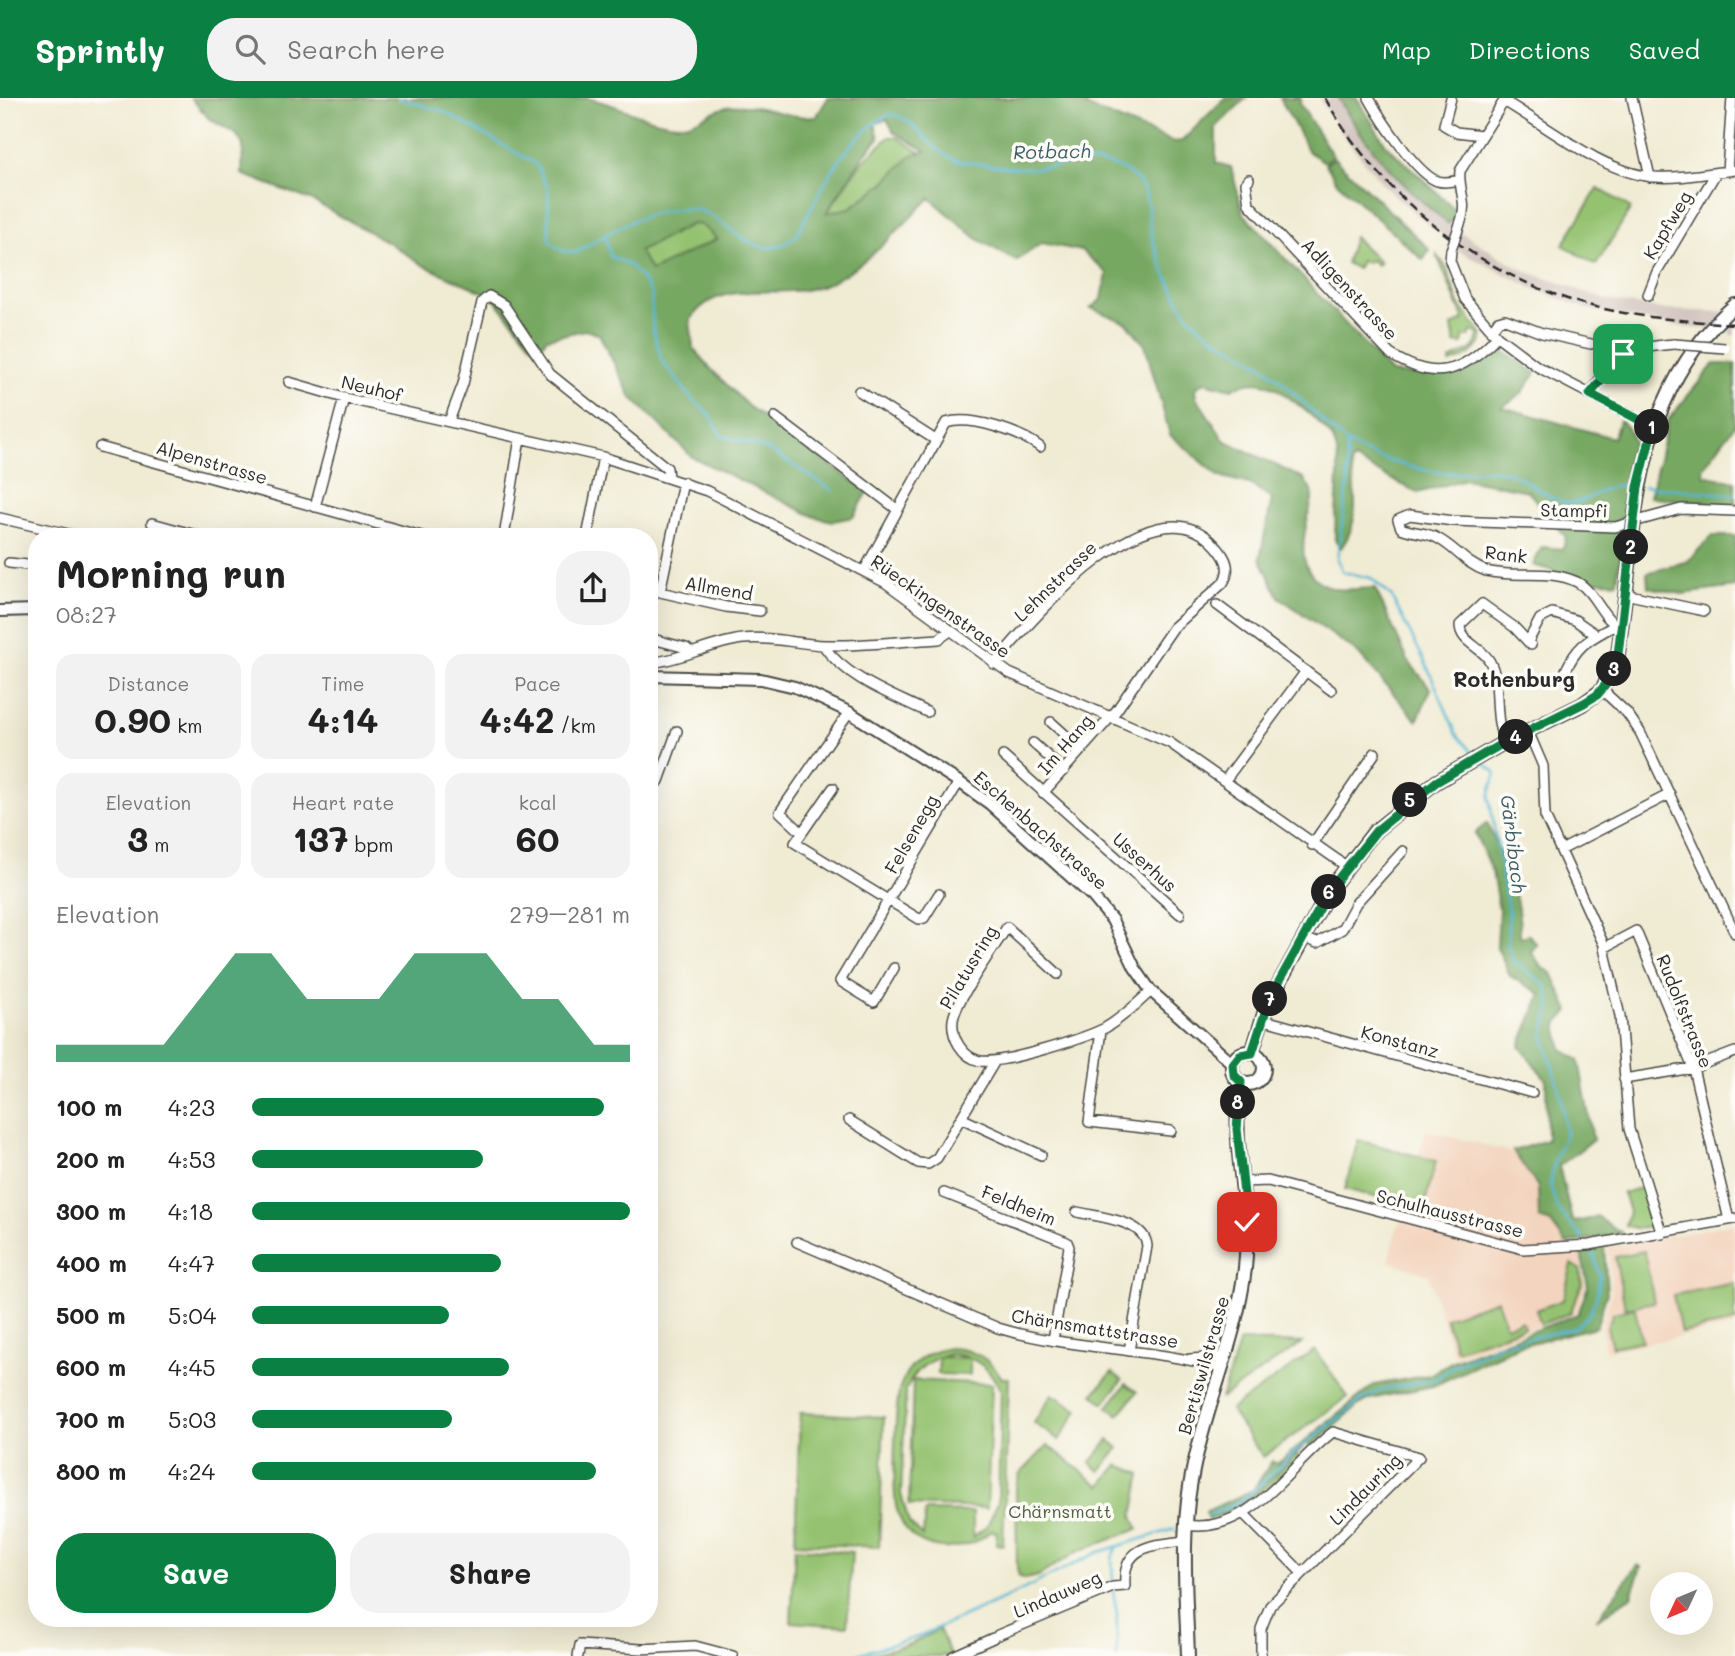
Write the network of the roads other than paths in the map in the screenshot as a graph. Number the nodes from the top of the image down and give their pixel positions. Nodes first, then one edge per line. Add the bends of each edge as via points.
1 (1369, 98) edge
2 (1451, 98) edge
3 (1632, 98) edge
4 (1732, 98) edge
5 (1505, 99) edge
6 (1482, 135) junction
7 (1731, 171) edge
8 (1716, 173) junction
9 (1650, 177) junction
10 (1249, 179) dead end
11 (1459, 180) junction
12 (1648, 295) dead end
13 (1735, 305) edge
14 (1494, 334) junction
15 (1591, 344) dead end
16 (1730, 348) edge
17 (289, 382) dead end
18 (859, 391) dead end
19 (1590, 394) junction
20 (344, 398) junction
21 (775, 417) dead end
22 (449, 421) junction
23 (1653, 427) junction
24 (520, 438) junction
25 (934, 439) junction
26 (100, 447) dead end
27 (1040, 447) dead end
28 (603, 457) junction
29 (668, 477) junction
30 (683, 482) junction
31 (315, 507) junction
32 (898, 510) junction
33 (1735, 510) edge
34 (0, 518) edge
35 (1453, 521) joint
36 (152, 523) dead end
37 (43, 528) edge
38 (170, 528) edge
39 (392, 528) edge
40 (505, 528) edge
41 (589, 528) edge
42 (9, 563) dead end
43 (28, 565) edge
44 (864, 571) junction
45 (1626, 590) junction
46 (1217, 605) dead end
47 (28, 610) edge
48 (0, 611) edge
49 (760, 611) dead end
50 (1704, 611) dead end
51 (1618, 626) junction
52 (950, 631) junction
53 (1595, 634) junction
54 (658, 640) edge
55 (824, 645) junction
56 (691, 652) junction
57 (658, 662) edge
58 (994, 664) junction
59 (1566, 670) dead end
60 (1306, 671) junction
61 (658, 676) edge
62 (1331, 690) dead end
63 (1602, 690) junction
64 (849, 712) junction
65 (928, 712) dead end
66 (1111, 716) junction
67 (1051, 722) dead end
68 (677, 731) dead end
69 (1528, 731) junction
70 (1505, 742) junction
71 (1033, 743) dead end
72 (1082, 750) junction
73 (1375, 753) dead end
74 (1003, 756) dead end
75 (1064, 771) junction
76 (1226, 779) junction
77 (658, 781) edge
78 (959, 782) junction
79 (833, 788) dead end
80 (1043, 793) junction
81 (1670, 794) junction
82 (797, 828) dead end
83 (1088, 833) joint
84 (1311, 845) junction
85 (1561, 850) junction
86 (1403, 851) dead end
87 (1346, 866) junction
88 (939, 894) dead end
89 (890, 902) junction
90 (1180, 915) dead end
91 (1735, 933) edge
92 (1304, 937) junction
93 (1604, 945) junction
94 (894, 968) dead end
95 (1058, 974) dead end
96 (1151, 991) junction
97 (1261, 1019) junction
98 (1101, 1030) junction
99 (1735, 1052) edge
100 (1252, 1053) junction
101 (995, 1061) junction
102 (1233, 1064) junction
103 (1693, 1068) junction
104 (1623, 1079) junction
105 (1241, 1082) junction
106 (1532, 1093) dead end
107 (961, 1118) junction
108 (849, 1120) dead end
109 (1171, 1131) dead end
110 (1041, 1155) dead end
111 (1243, 1182) junction
112 (944, 1193) dead end
113 (1077, 1212) dead end
114 (1732, 1220) edge
115 (1662, 1234) junction
116 (797, 1242) dead end
117 (1053, 1340) junction
118 (1129, 1351) junction
119 (1223, 1363) junction
120 (1243, 1513) junction
121 (1186, 1525) junction
122 (1185, 1541) junction
123 (1302, 1573) junction
124 (667, 1651) edge
125 (578, 1656) edge
126 (733, 1656) edge
127 (953, 1656) edge
128 (1188, 1656) edge
129 (1261, 1656) edge

1 - 11 street via 1433,180
2 - 6 street via 1444,125 1456,132
3 - 9 street
4 - 7 street
5 - 6 street
5 - 9 street via 1609,164
6 - 11 street
7 - 8 street
8 - 9 street
8 - 12 street, Kapfweg
10 - 14 street, Adligenstrasse via 1249,204 1390,354 1417,369 1447,371 1474,359
11 - 14 street, bridge via 1466,203 1450,261 1465,299
13 - 23 main road via 1685,360
14 - 15 street via 1498,321 1505,319
14 - 19 street via 1538,367
16 - 19 street, bridge via 1674,344 1635,348 1623,354
17 - 20 street, Neuhof
18 - 25 street
19 - 23 street
20 - 22 street, Neuhof
20 - 31 street
21 - 32 street
22 - 24 street, Rüeckingenstrasse
22 - 29 street via 463,384 482,302 489,296 504,305 550,374 667,468
23 - 45 main road, bridge via 1638,487
24 - 28 street, Rüeckingenstrasse
24 - 40 street
25 - 27 street via 946,423 960,421 1019,432
25 - 32 street
26 - 31 street, Alpenstrasse
28 - 29 street, Rüeckingenstrasse
28 - 41 street
29 - 30 street, Rüeckingenstrasse
30 - 44 street, Rüeckingenstrasse
30 - 49 street, Allmend via 660,593
31 - 39 street, Alpenstrasse
32 - 44 street
33 - 35 street, Stampfi via 1681,509 1615,527
34 - 37 street
35 - 51 street, Rank via 1410,515 1398,520 1401,528 1437,537 1459,557 1485,570 1563,576 1580,583
36 - 38 street
42 - 43 street
44 - 52 street, Rüeckingenstrasse
45 - 50 street
45 - 51 main road
46 - 60 street
47 - 48 street
51 - 53 street
51 - 63 main road via 1614,667
52 - 55 street via 939,639
52 - 58 street, Rüeckingenstrasse
53 - 59 street
53 - 70 street via 1575,620 1552,613 1540,619 1530,644 1514,626 1485,605 1478,606 1460,630 1492,666 1499,728
54 - 56 street
55 - 56 street via 746,639
55 - 65 street via 832,658
56 - 57 street
58 - 66 street, Rüeckingenstrasse via 1036,687
58 - 66 street, Lehnstrasse via 1086,569 1115,546 1160,528 1196,530 1225,557 1227,575 1173,628
60 - 62 street
60 - 76 street
61 - 64 street, Eschenbachstrasse via 761,679 795,687
63 - 69 main road
63 - 81 street via 1636,726
64 - 78 street, Eschenbachstrasse
64 - 82 street via 780,812
66 - 72 street, Im Hang
66 - 76 street, Rüeckingenstrasse via 1158,736
67 - 72 street
68 - 77 street
69 - 70 main road
69 - 85 street via 1543,766 1545,816
70 - 87 main road via 1395,812
71 - 75 street
72 - 75 street, Im Hang
73 - 84 street
74 - 80 street, Im Hang
75 - 80 street, Im Hang
76 - 84 street, Rüeckingenstrasse
78 - 89 street, Felsenegg
78 - 96 street, Eschenbachstrasse via 1093,897 1112,920
79 - 89 street, Felsenegg via 795,843
80 - 83 street, Im Hang
81 - 85 street
81 - 91 street
83 - 90 street, Usserhus
84 - 87 street, Rüeckingenstrasse
85 - 93 street
86 - 92 street via 1356,903 1342,929 1317,943
87 - 92 main road
88 - 89 street, Felsenegg via 922,920
89 - 94 street, Felsenegg via 840,981 874,1002
92 - 97 main road
93 - 103 street, Rudolfstrasse via 1636,931
93 - 104 street via 1620,1016
95 - 101 street, Pilatusring via 1007,927 953,1020 960,1048 978,1060
96 - 98 street
96 - 102 street, Eschenbachstrasse
97 - 100 main road
97 - 106 street, Konstanz
98 - 101 street
98 - 109 street via 1089,1122
99 - 103 street
100 - 102 main road via 1240,1055
100 - 105 main road via 1262,1061 1263,1074 1254,1083
101 - 107 street
102 - 105 main road, Bertiswilstrasse via 1234,1075
103 - 104 street
103 - 114 street, Rudolfstrasse
104 - 115 street via 1629,1129
105 - 111 main road, Bertiswilstrasse via 1237,1121
107 - 108 street via 937,1158 928,1164 918,1163
107 - 110 street
111 - 115 street, Schulhausstrasse via 1268,1181 1523,1249 1557,1249
111 - 119 main road, Bertiswilstrasse via 1245,1270 1239,1313
112 - 117 street, Feldheim via 1067,1241
113 - 118 street, Feldheim via 1138,1228 1146,1237
114 - 115 street, Schulhausstrasse
116 - 117 street, Chärnsmattstrasse via 998,1328
117 - 118 street, Chärnsmattstrasse
118 - 119 street, Chärnsmattstrasse
119 - 121 main road, Bertiswilstrasse via 1197,1454
120 - 121 street, Lindauring via 1207,1526
120 - 123 street
120 - 123 street, Lindauring via 1333,1432 1419,1457
121 - 122 main road, Bertiswilstrasse
122 - 127 street, Lindauweg via 1132,1555 1124,1568 1125,1586 1113,1587
122 - 128 main road, Bertiswilstrasse
123 - 129 street, Lindauring via 1266,1612
124 - 125 street via 580,1646
124 - 126 street via 695,1646

